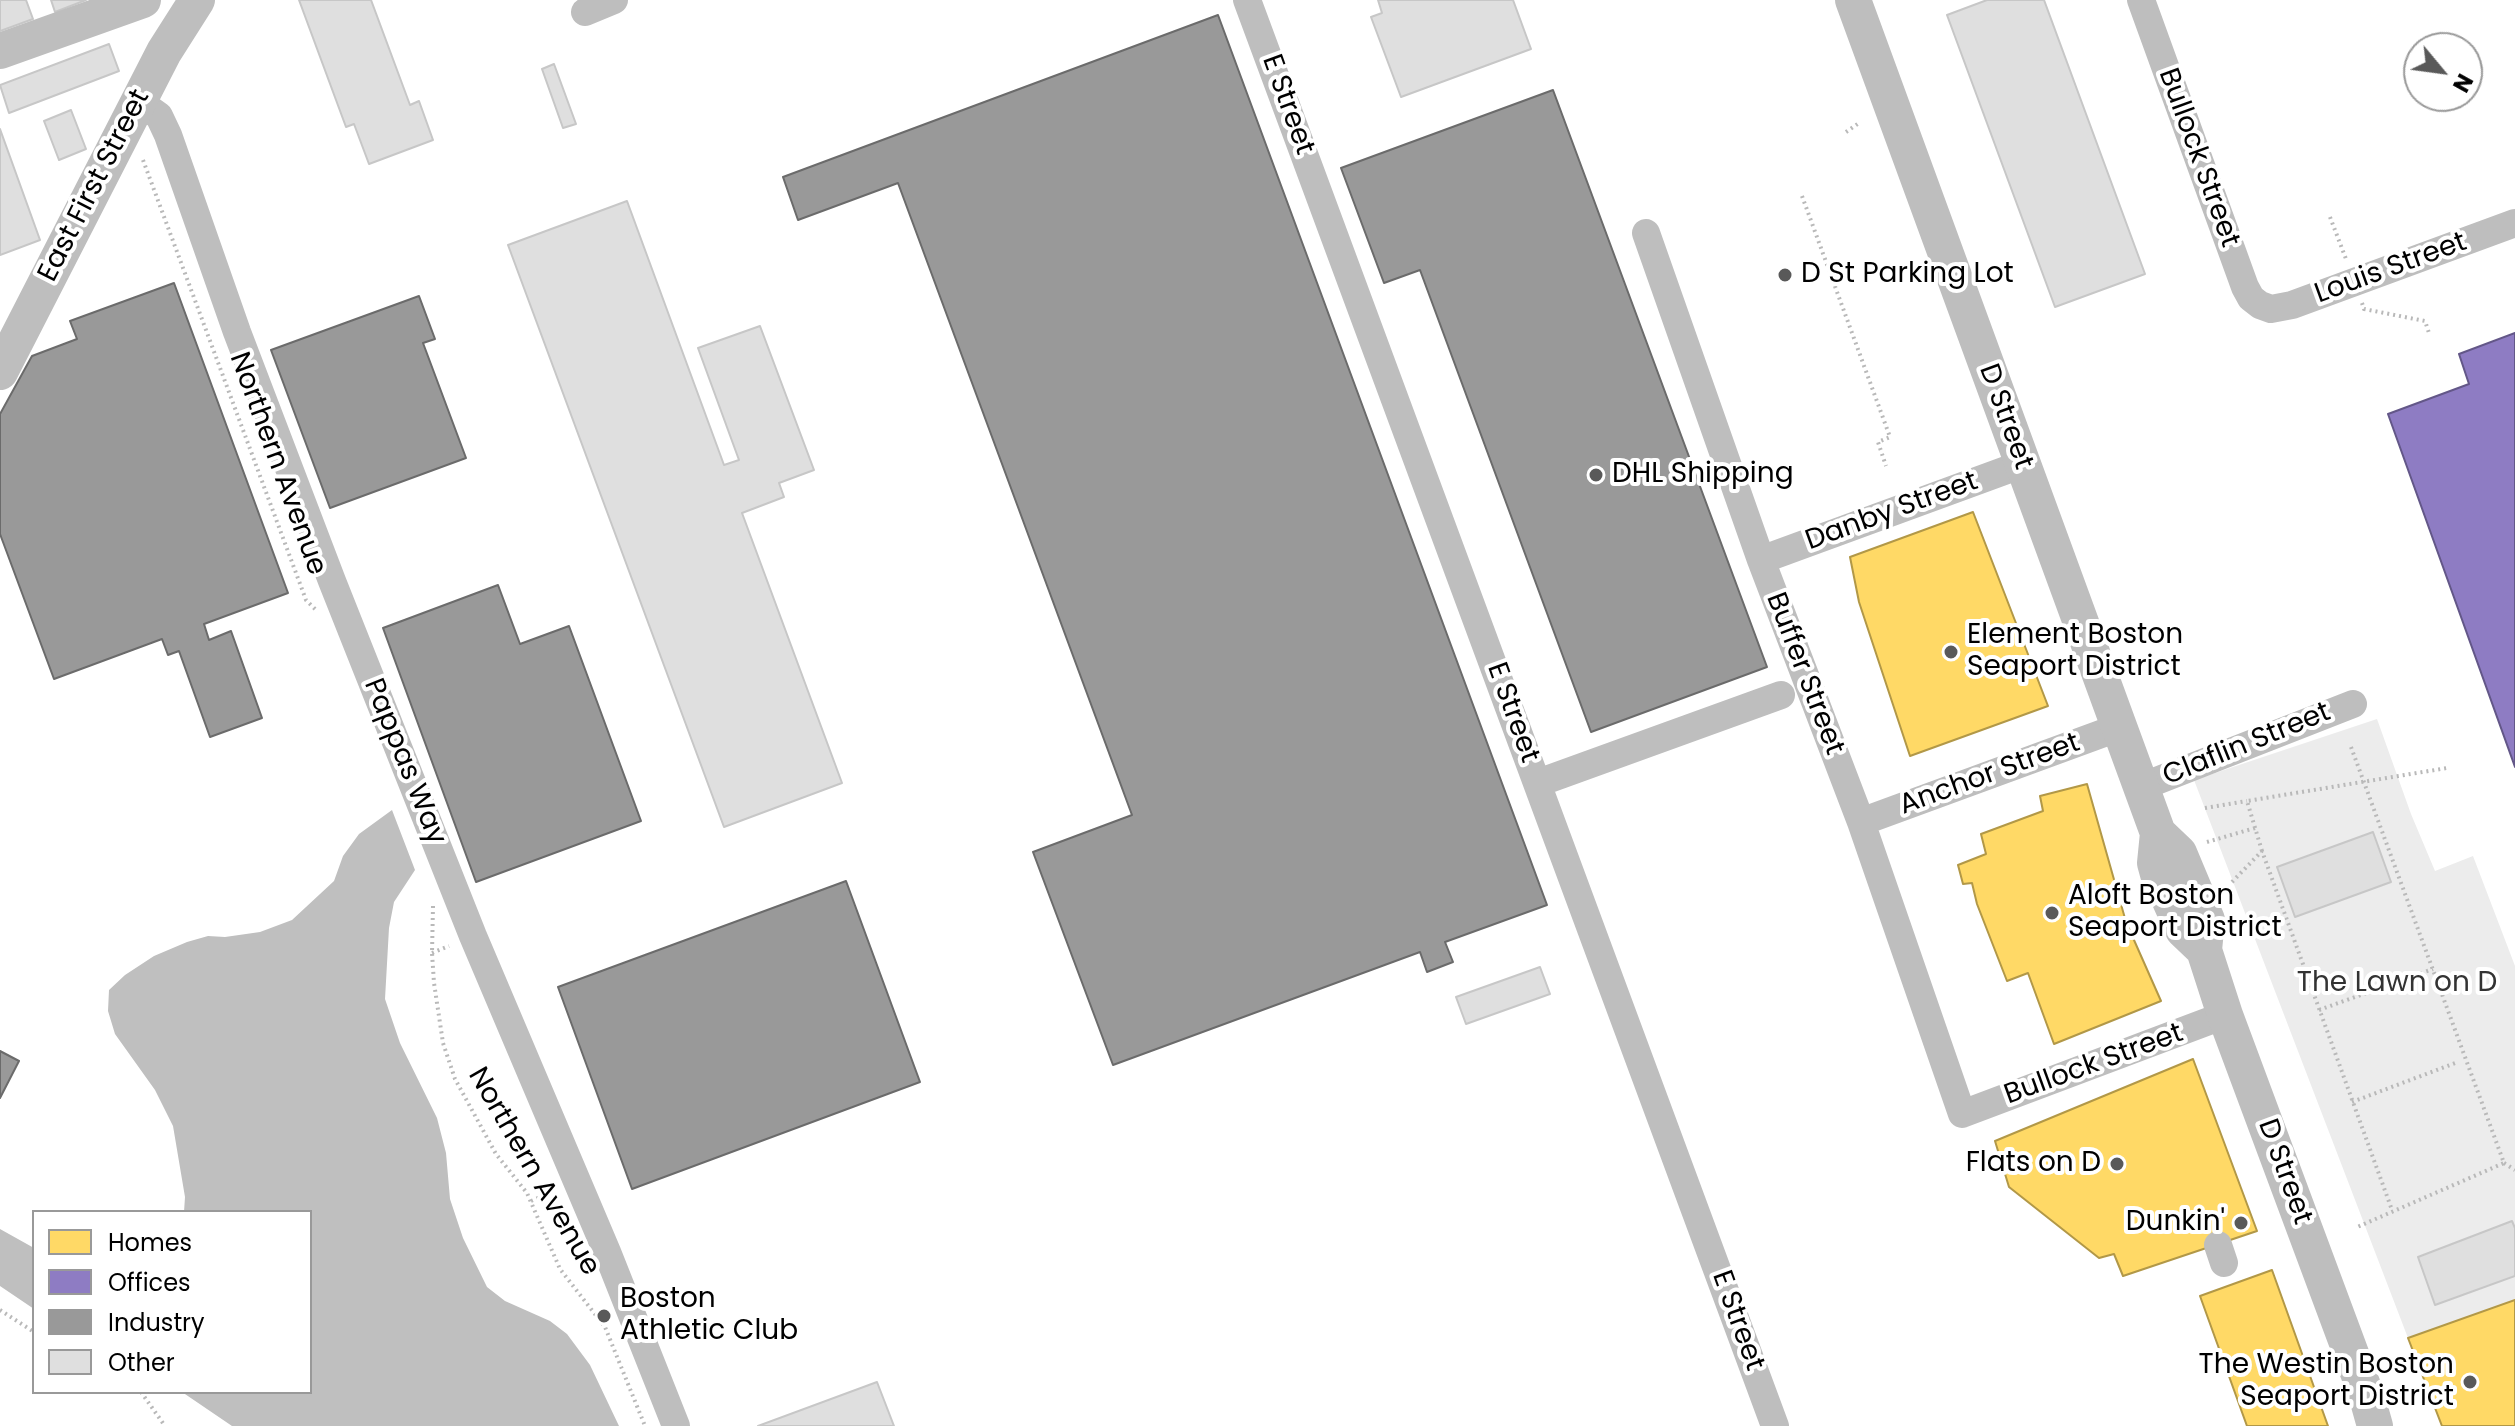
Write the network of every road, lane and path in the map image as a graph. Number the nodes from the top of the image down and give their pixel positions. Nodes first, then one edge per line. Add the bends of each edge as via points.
1 (143, 0) edge
2 (614, 0) edge
3 (1247, 0) edge
4 (1853, 0) edge
5 (2141, 0) edge
6 (194, 1) edge
7 (585, 12) dead end
8 (0, 51) edge
9 (133, 110) junction
10 (1859, 123) dead end
11 (1846, 132) dead end
12 (1802, 196) dead end
13 (2330, 217) dead end
14 (2515, 223) edge
15 (1646, 233) dead end
16 (2348, 265) dead end
17 (2361, 298) dead end
18 (2265, 308) joint
19 (2429, 333) dead end
20 (0, 372) edge
21 (2023, 464) junction
22 (1886, 466) dead end
23 (1761, 560) junction
24 (317, 612) dead end
25 (1781, 695) dead end
26 (2353, 704) dead end
27 (2120, 727) junction
28 (2351, 747) dead end
29 (2447, 768) dead end
30 (2364, 782) junction
31 (1538, 783) junction
32 (2141, 787) junction
33 (2247, 801) junction
34 (2205, 808) dead end
35 (1861, 822) junction
36 (2255, 828) junction
37 (2207, 842) dead end
38 (2262, 851) junction
39 (2232, 882) dead end
40 (433, 900) dead end
41 (2433, 969) junction
42 (2319, 1010) junction
43 (2225, 1015) junction
44 (2458, 1062) dead end
45 (2352, 1102) junction
46 (1962, 1114) joint
47 (2504, 1163) junction
48 (2515, 1170) edge
49 (2393, 1211) junction
50 (2355, 1228) dead end
51 (0, 1310) edge
52 (32, 1331) edge
53 (143, 1394) edge
54 (2371, 1410) edge
55 (165, 1426) edge
56 (645, 1426) edge
57 (676, 1426) edge
58 (1775, 1426) edge
59 (2384, 1426) edge

1 - 8 main road
2 - 7 street
3 - 31 street, E Street
4 - 21 main road, D Street
5 - 18 street, Bullock Street via 2248,293
6 - 9 main road, East First Street
9 - 20 main road, East First Street
9 - 24 path, Northern Avenue via 306,600
9 - 57 street, Pappas Way via 159,116 168,135 338,596
10 - 11 path
12 - 22 path via 1890,437 1878,442
13 - 16 path
14 - 18 street, Louis Street via 2292,305
15 - 23 street, Buffer Street
17 - 19 path via 2364,309 2425,321
21 - 23 street, Danby Street
21 - 27 main road, D Street
23 - 35 street, Buffer Street
25 - 31 street
26 - 32 street, Claflin Street
27 - 32 main road, D Street
27 - 35 street, Anchor Street
28 - 30 path
29 - 30 path
30 - 33 path
30 - 41 path
31 - 58 street, E Street
32 - 43 main road, D Street via 2158,833 2158,874 2183,930 2204,950
33 - 34 path
33 - 36 path
35 - 46 street, Buffer Street
36 - 37 path
36 - 38 path
38 - 39 path
38 - 42 path
40 - 56 path, Northern Avenue via 434,983 443,1043 455,1079 496,1154 531,1201 560,1269 605,1327
41 - 42 path
41 - 47 path
42 - 45 path
43 - 46 street, Bullock Street
43 - 54 main road, D Street
44 - 45 path
45 - 49 path
47 - 48 path
47 - 49 path
49 - 50 path
51 - 52 path
53 - 55 path
54 - 59 main road, D Street

